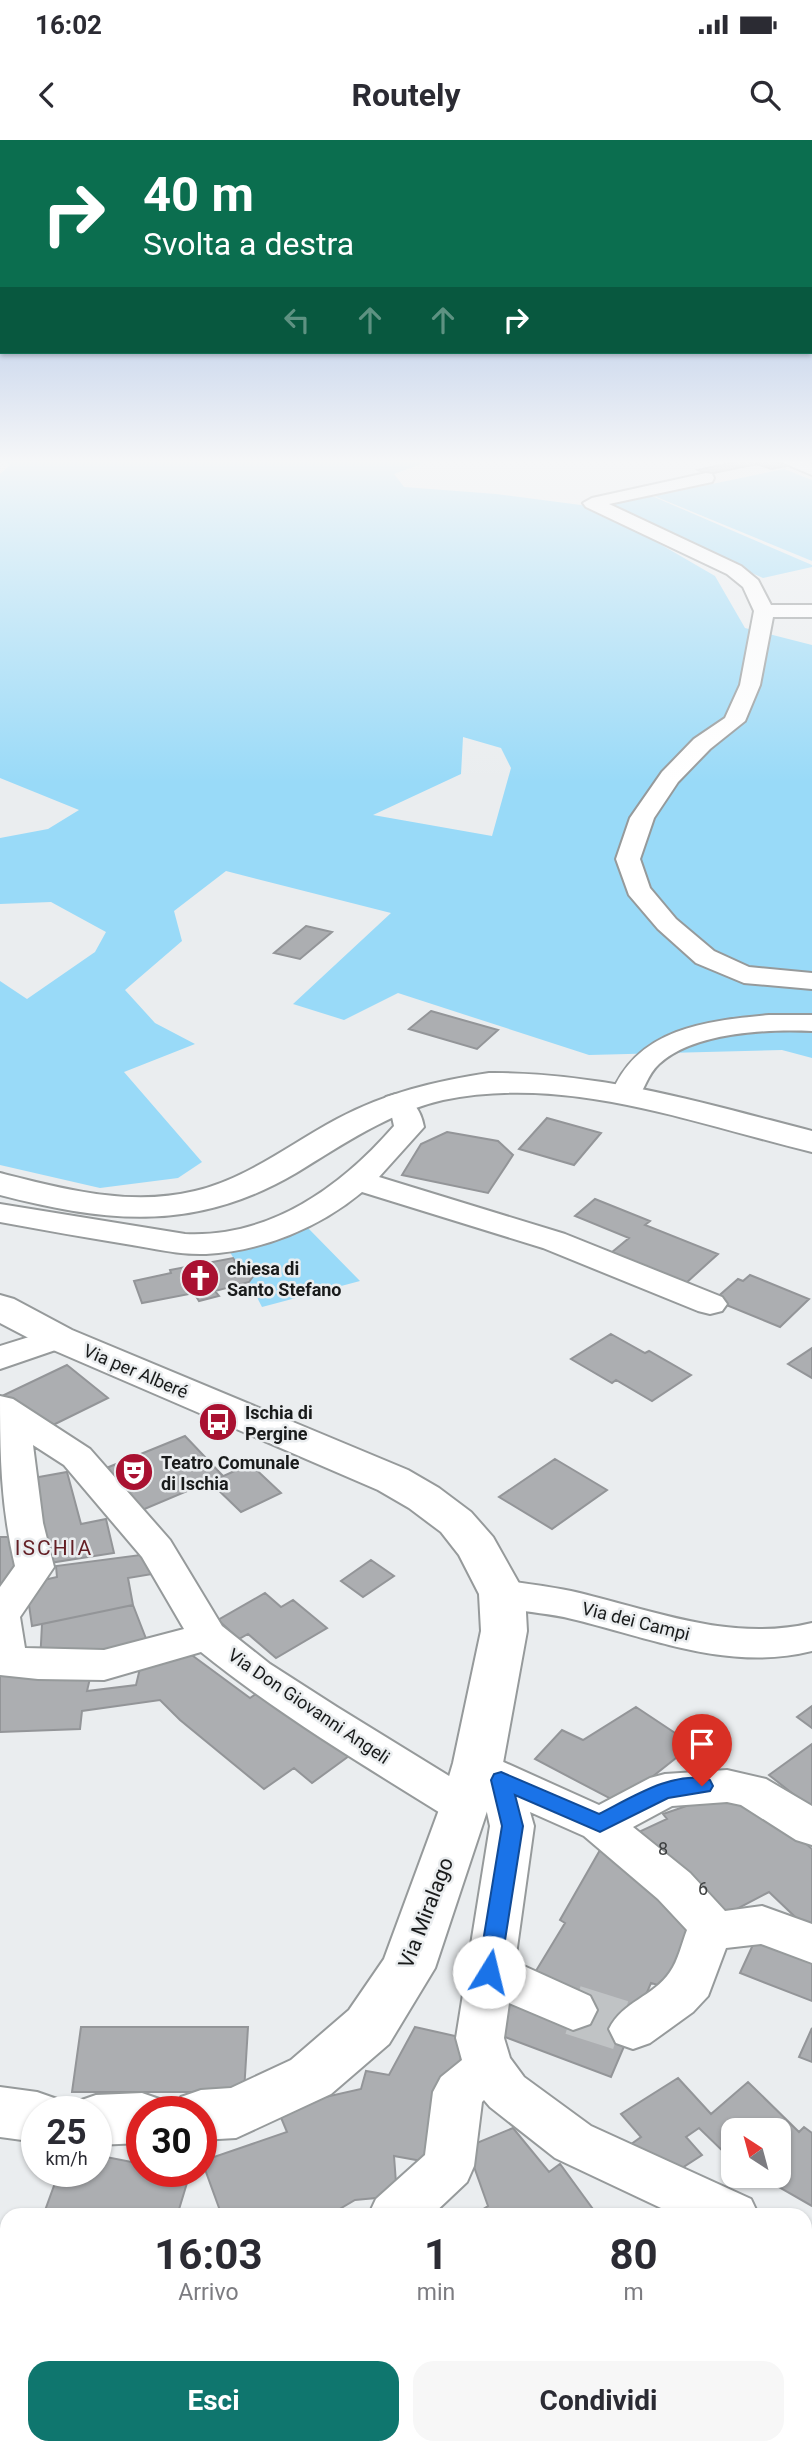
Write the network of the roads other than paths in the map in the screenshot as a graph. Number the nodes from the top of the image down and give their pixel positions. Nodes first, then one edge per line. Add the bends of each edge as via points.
1 (728, 567) edge
2 (764, 611) junction
3 (812, 611) edge
4 (812, 981) edge
5 (812, 1023) edge
6 (610, 1092) junction
7 (396, 1103) junction
8 (812, 1142) edge
9 (356, 1180) junction
10 (0, 1184) edge
11 (0, 1213) edge
12 (710, 1304) dead end
13 (0, 1307) edge
14 (58, 1338) junction
15 (0, 1358) edge
16 (5, 1411) edge
17 (12, 1527) edge
18 (502, 1594) junction
19 (208, 1636) junction
20 (812, 1637) edge
21 (3, 1660) edge
22 (481, 1783) junction
23 (600, 1824) junction
24 (812, 1828) edge
25 (710, 1926) junction
26 (812, 1944) edge
27 (489, 1972) junction
28 (573, 2010) tunnel mouth
29 (633, 2029) dead end
30 (497, 2080) junction
31 (0, 2112) edge
32 (217, 2114) edge
33 (21, 2115) edge
34 (403, 2208) edge
35 (716, 2208) edge

1 - 2 street via 751,584
2 - 3 street
2 - 4 street via 750,685 734,721 670,776 642,818 628,859 638,890 667,924 705,957 744,975
5 - 6 street via 733,1026 690,1036 669,1045
6 - 7 street via 491,1083
6 - 8 street
7 - 9 street via 410,1127
7 - 10 street via 260,1178 222,1195 178,1205 110,1209
9 - 11 street via 298,1222 269,1233 206,1244
9 - 12 street via 554,1241
13 - 14 street, Via per Alberé
14 - 15 street
14 - 18 street, Via per Alberé via 393,1480 456,1522 477,1548
16 - 17 street
16 - 19 street, Via Don Giovanni Angeli via 77,1457 156,1549
17 - 21 street via 35,1567 0,1616
18 - 20 street, Via dei Campi via 567,1604 672,1634 763,1645
18 - 22 street, Via per Alberé via 504,1631
19 - 21 street via 104,1665
19 - 22 street, Via Don Giovanni Angeli via 322,1718
22 - 23 street, Via Don Giovanni Angeli
22 - 27 street via 512,1826
22 - 32 street, Via Miralago via 408,1968 369,2027 310,2077 236,2113
23 - 24 street via 664,1790 727,1786 751,1791
23 - 25 street, Via Don Giovanni Angeli via 674,1886
25 - 26 street via 732,1931 762,1925
25 - 29 street via 691,1982
27 - 28 street
27 - 30 street via 480,2038
30 - 34 street via 458,2092 449,2166
30 - 35 street via 573,2142
31 - 33 street

